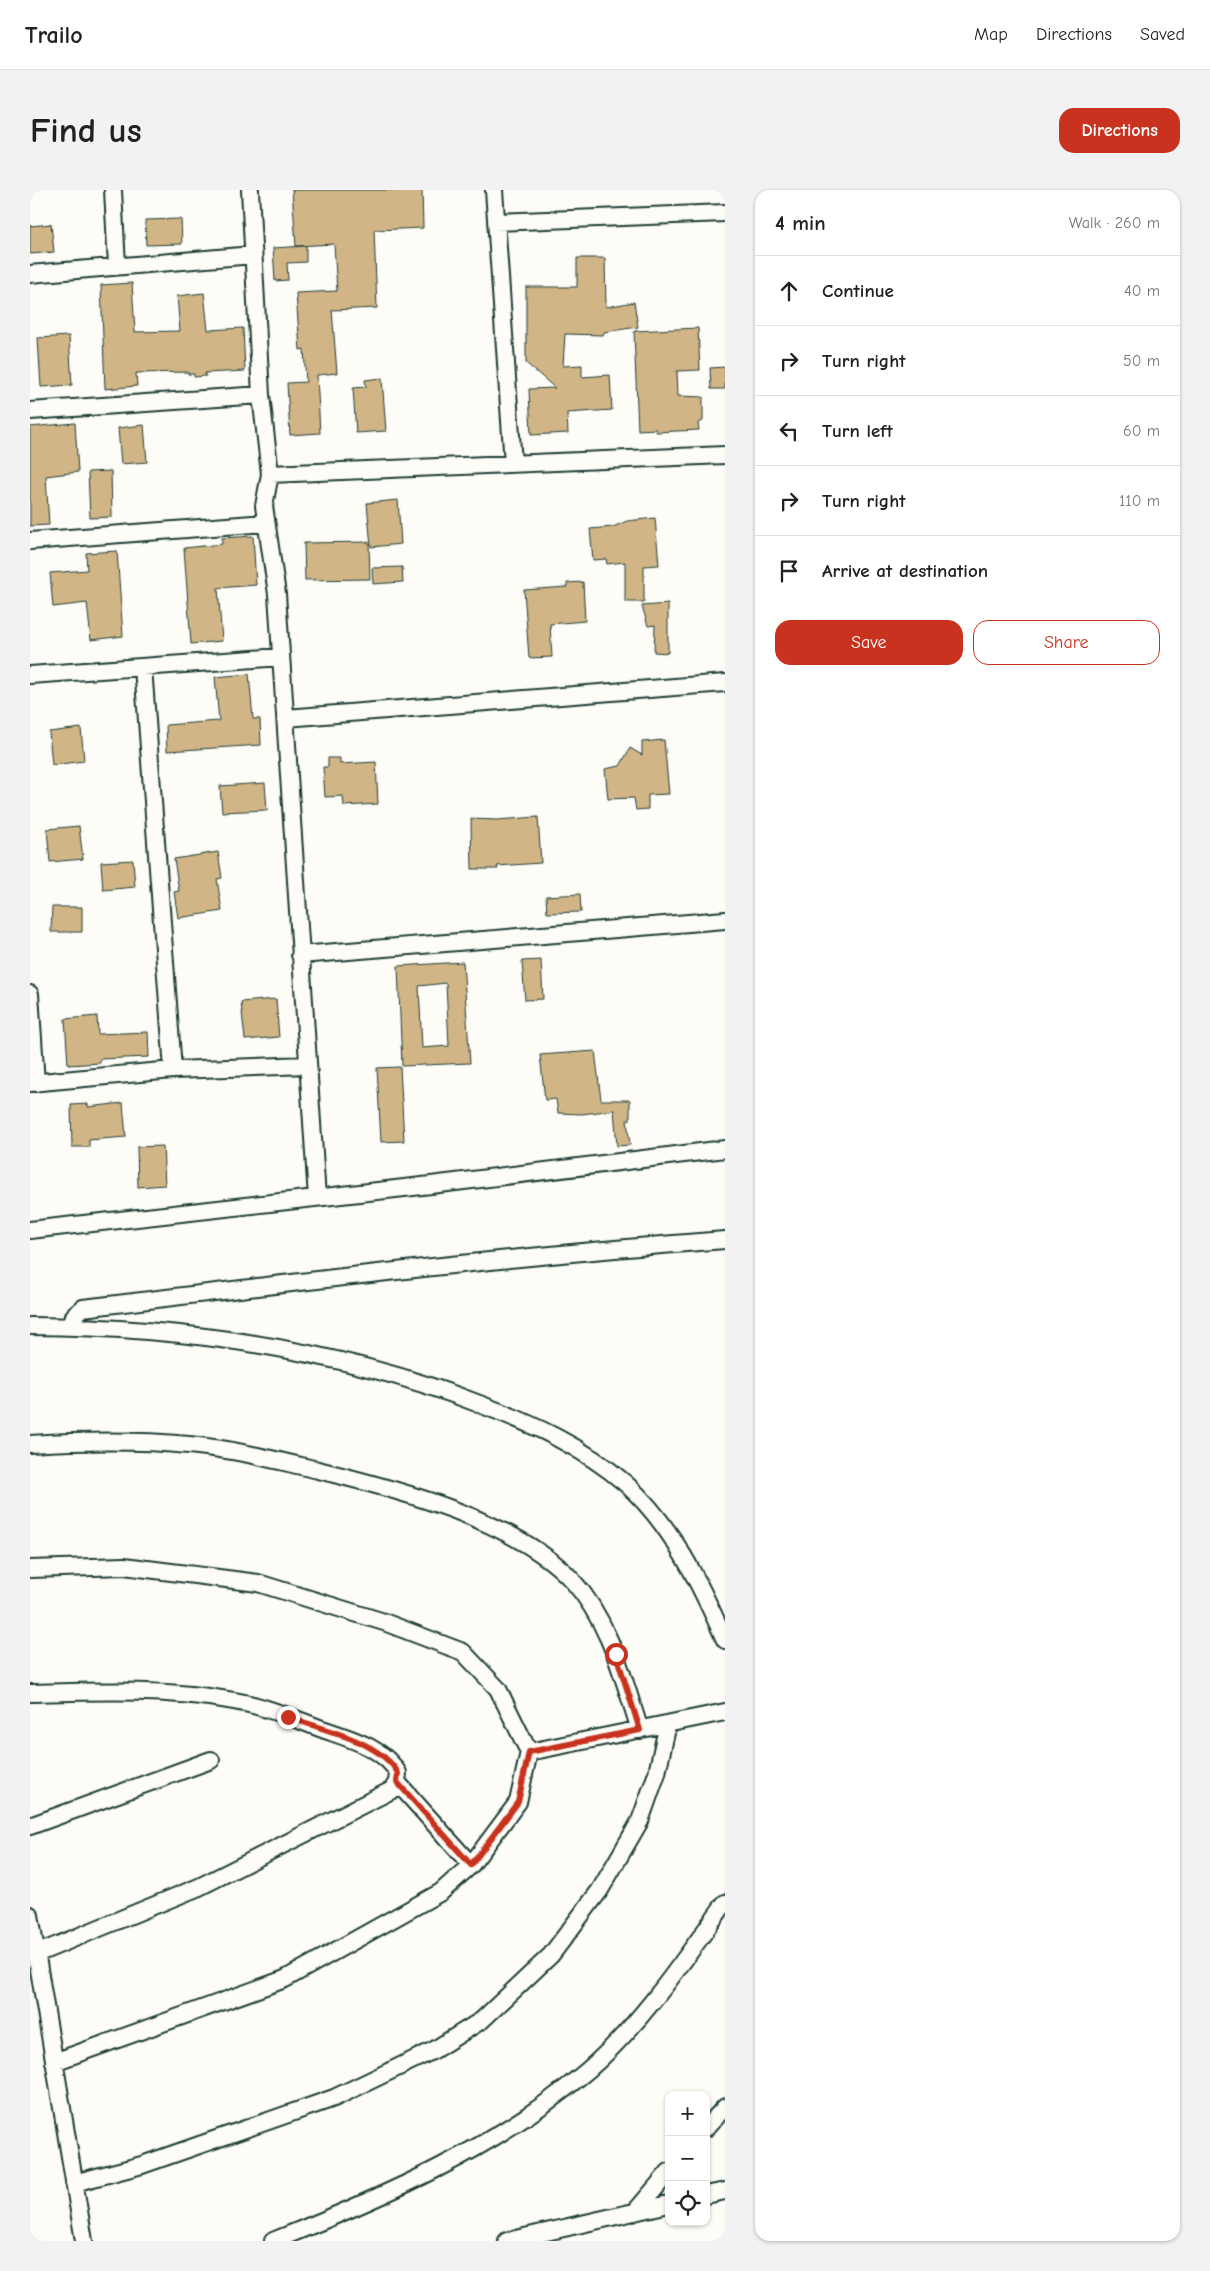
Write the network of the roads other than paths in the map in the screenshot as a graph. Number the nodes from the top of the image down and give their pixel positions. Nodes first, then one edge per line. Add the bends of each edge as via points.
1 (113, 190) edge
2 (250, 190) edge
3 (494, 190) edge
4 (725, 213) edge
5 (496, 222) junction
6 (253, 254) junction
7 (117, 266) junction
8 (30, 274) edge
9 (261, 395) junction
10 (30, 411) edge
11 (725, 454) edge
12 (513, 464) junction
13 (270, 474) junction
14 (266, 523) junction
15 (30, 541) edge
16 (281, 657) junction
17 (143, 667) junction
18 (30, 675) edge
19 (725, 683) edge
20 (286, 718) junction
21 (725, 920) edge
22 (300, 955) junction
23 (30, 994) edge
24 (307, 1065) junction
25 (173, 1070) junction
26 (33, 1083) edge
27 (725, 1149) edge
28 (317, 1198) junction
29 (30, 1230) edge
30 (725, 1240) edge
31 (30, 1326) edge
32 (72, 1326) junction
33 (30, 1444) edge
34 (30, 1569) edge
35 (725, 1640) edge
36 (30, 1693) edge
37 (725, 1712) edge
38 (668, 1724) junction
39 (640, 1730) junction
40 (529, 1752) junction
41 (211, 1760) dead end
42 (397, 1782) junction
43 (30, 1826) edge
44 (471, 1865) junction
45 (725, 1903) edge
46 (30, 1915) edge
47 (36, 1954) junction
48 (54, 2062) junction
49 (725, 2106) edge
50 (710, 2123) edge
51 (665, 2177) edge
52 (74, 2183) junction
53 (725, 2191) edge
54 (710, 2194) edge
55 (665, 2205) edge
56 (635, 2212) junction
57 (84, 2241) edge
58 (273, 2241) edge
59 (507, 2241) edge

1 - 7 street
2 - 6 street
3 - 5 street
4 - 5 street
5 - 12 street
6 - 7 street
6 - 9 street
7 - 8 street
9 - 10 street
9 - 13 street
11 - 12 street
12 - 13 street
13 - 14 street via 264,506
14 - 15 street
14 - 16 street via 277,594
16 - 17 street
16 - 20 street
17 - 18 street
17 - 25 street
19 - 20 street
20 - 22 street
21 - 22 street
22 - 24 street
23 - 26 street
24 - 25 street
24 - 28 street
25 - 26 street
27 - 28 street
28 - 29 street
30 - 32 street via 318,1279 83,1308 74,1316
31 - 32 street
32 - 35 street via 232,1339 344,1362 444,1390 517,1418 593,1458 626,1484 662,1523 697,1579
33 - 39 street via 88,1441 189,1445 257,1455 444,1505 536,1550 572,1580 599,1618 616,1654
34 - 40 street via 124,1566 258,1583 384,1622 463,1652 498,1689
36 - 42 street via 126,1690 252,1705 345,1737 384,1755 398,1773
37 - 38 street
38 - 39 street
38 - 52 street via 657,1773 640,1820 600,1890 551,1955 482,2020 434,2050 334,2098 142,2165
39 - 40 street
40 - 44 street via 518,1802
41 - 43 street
42 - 44 street
42 - 47 street via 392,1790 199,1888
44 - 48 street via 441,1892 285,1980
45 - 58 street via 650,2006 588,2069 532,2112 468,2152 383,2194
46 - 47 street
47 - 48 street
48 - 52 street
49 - 50 street
51 - 56 street
52 - 57 street
53 - 54 street
55 - 56 street
56 - 59 street

